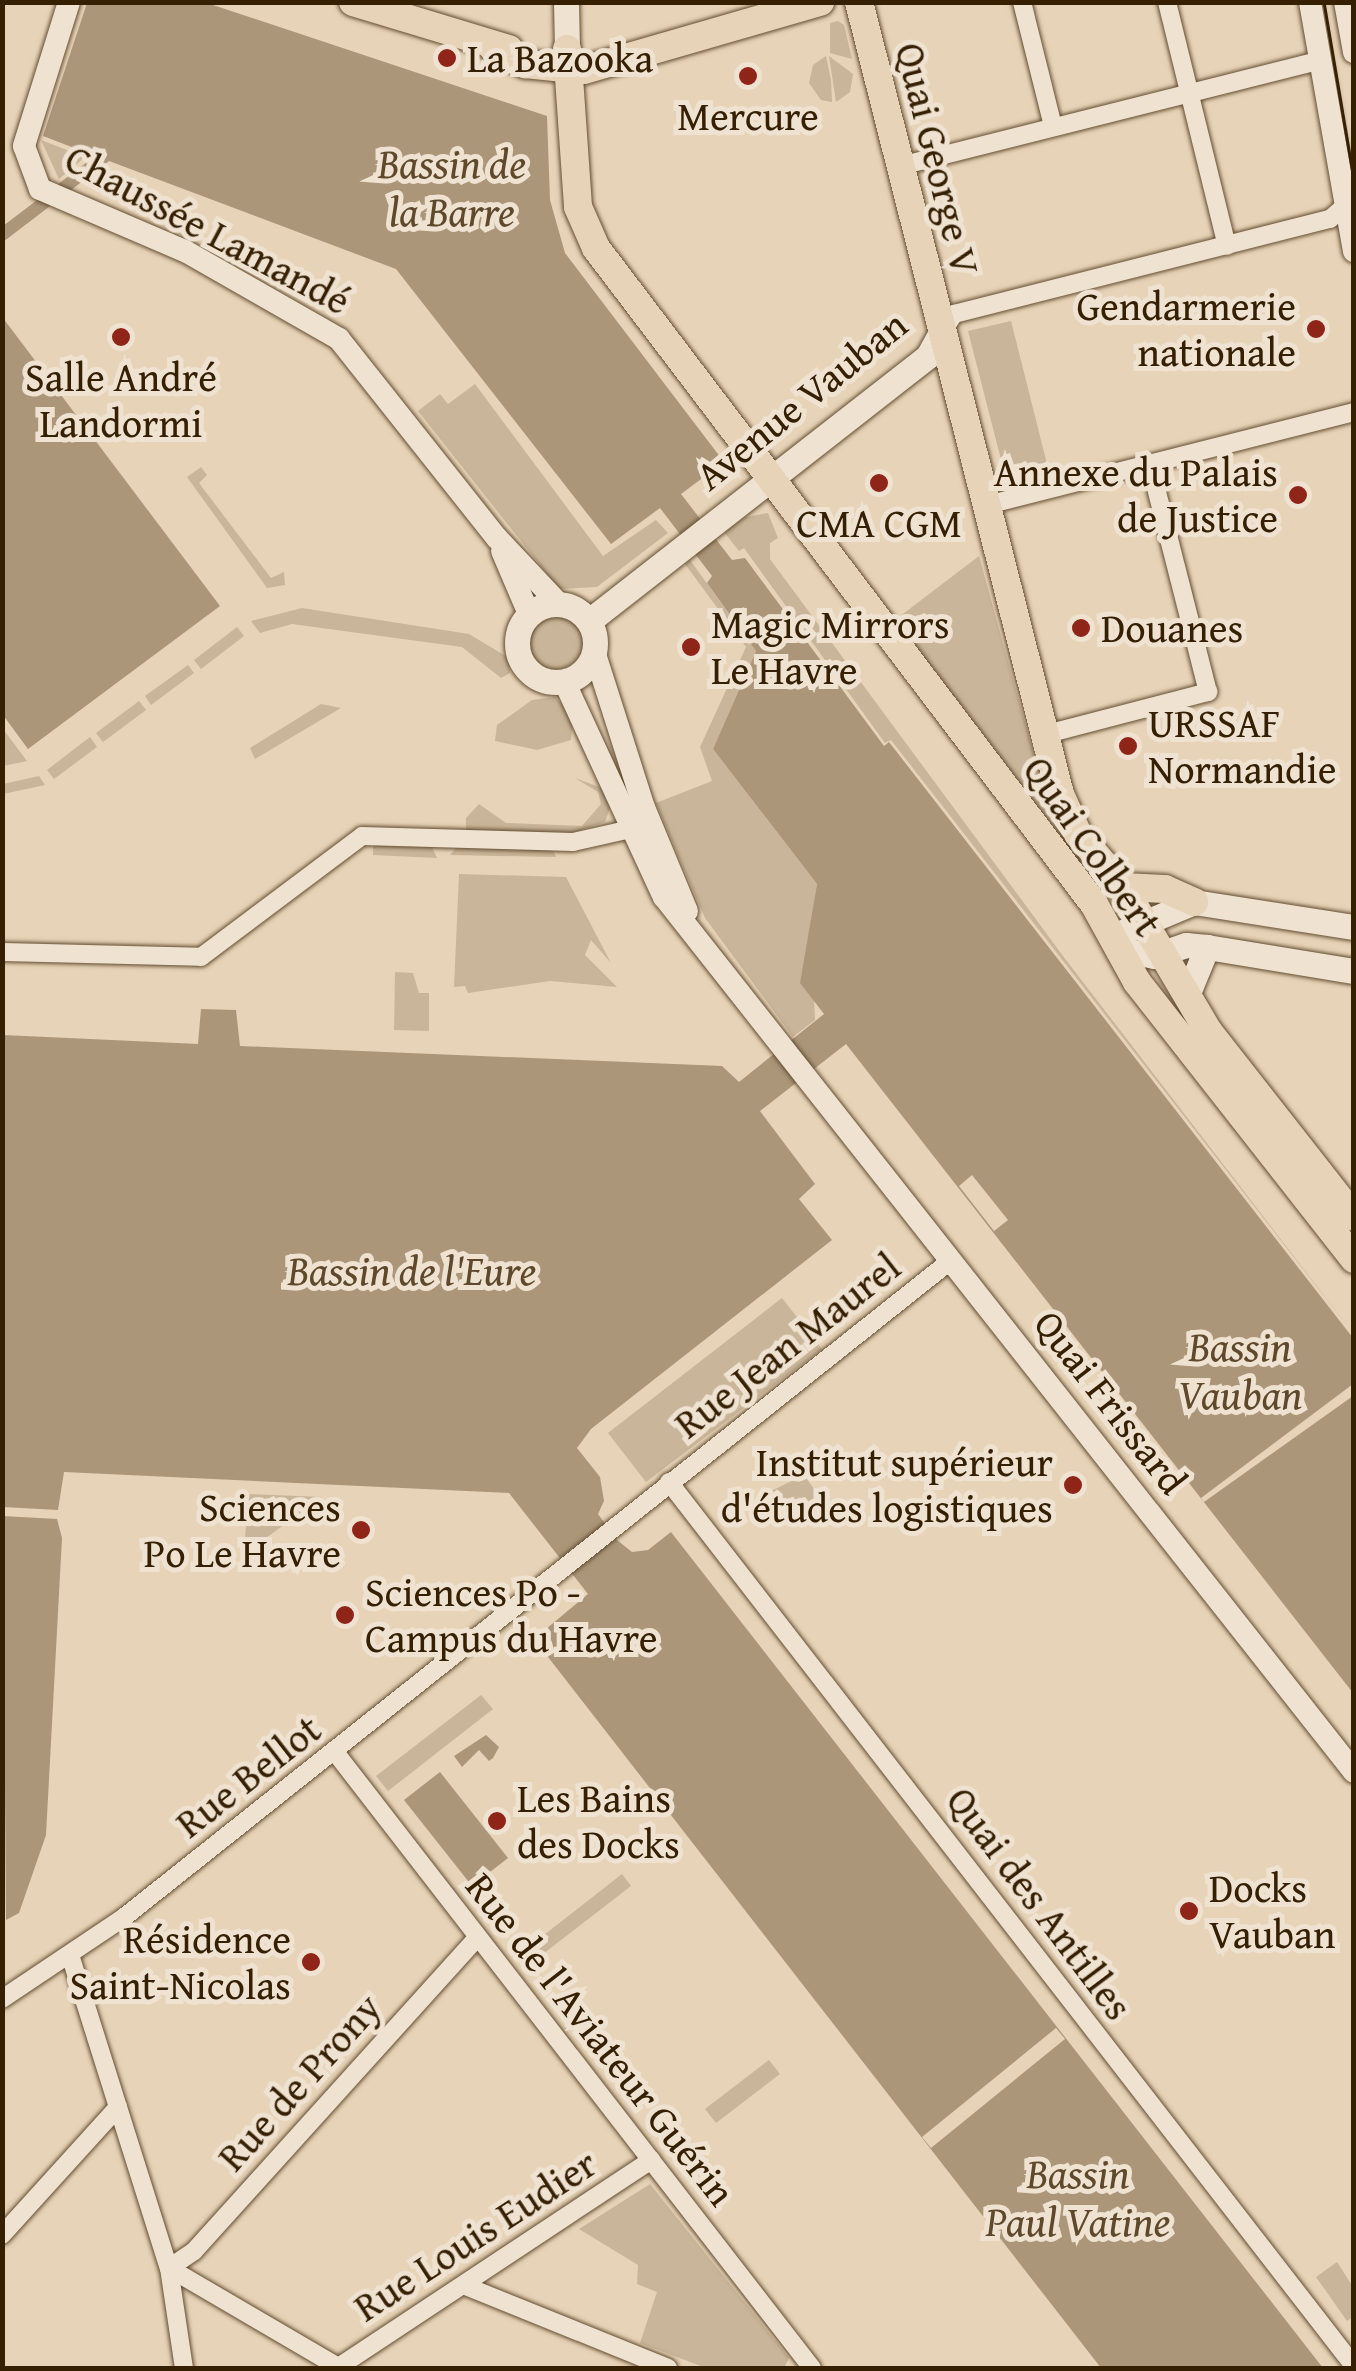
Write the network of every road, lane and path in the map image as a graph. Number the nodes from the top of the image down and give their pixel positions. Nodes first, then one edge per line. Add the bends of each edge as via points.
1 (69, 2) edge
2 (352, 2) edge
3 (566, 2) edge
4 (820, 2) edge
5 (859, 2) edge
6 (1022, 2) edge
7 (1167, 2) edge
8 (1310, 2) edge
9 (1345, 2) edge
10 (1354, 52) edge
11 (568, 60) junction
12 (1319, 60) junction
13 (1189, 92) junction
14 (1053, 126) junction
15 (900, 166) junction
16 (1349, 202) edge
17 (1227, 246) junction
18 (1354, 251) edge
19 (940, 334) junction
20 (1354, 412) edge
21 (1150, 464) junction
22 (769, 478) junction
23 (984, 506) junction
24 (497, 538) junction
25 (558, 603) junction
26 (529, 614) junction
27 (589, 621) junction
28 (594, 650) junction
29 (564, 681) junction
30 (1043, 736) junction
31 (641, 827) junction
32 (1123, 887) junction
33 (1194, 902) junction
34 (1144, 920) junction
35 (1354, 926) edge
36 (1116, 943) junction
37 (1207, 947) junction
38 (1164, 950) junction
39 (2, 952) edge
40 (1354, 971) edge
41 (1188, 994) junction
42 (1354, 1217) edge
43 (1354, 1260) edge
44 (948, 1262) junction
45 (669, 1482) junction
46 (611, 1526) joint
47 (335, 1752) junction
48 (1354, 1772) edge
49 (477, 1938) junction
50 (71, 1958) junction
51 (2, 1999) edge
52 (118, 2107) junction
53 (652, 2160) junction
54 (2, 2235) edge
55 (170, 2268) junction
56 (463, 2285) junction
57 (1354, 2366) edge
58 (184, 2368) edge
59 (339, 2368) edge
60 (668, 2368) edge
61 (810, 2368) edge

1 - 24 street, Chaussée Lamandé via 24,146 40,188 62,204 185,251 339,339
2 - 11 main road via 493,48
3 - 11 main road
4 - 11 main road
5 - 15 main road, Quai George V
6 - 14 street
7 - 13 street
8 - 12 street
9 - 10 street
11 - 22 main road, Quai Colbert via 584,226
12 - 13 street
12 - 16 street
13 - 14 street
13 - 17 street
14 - 15 street
15 - 19 main road, Quai George V
16 - 17 street via 1330,219
16 - 18 street
17 - 19 street via 954,314
19 - 22 main road, Avenue Vauban via 928,356
19 - 23 main road, Quai George V
20 - 21 street
21 - 23 street
21 - 30 street via 1208,692
22 - 27 main road, Avenue Vauban
22 - 36 main road, Quai Colbert
23 - 30 main road, Quai Colbert
24 - 25 street, Chaussée Lamandé
24 - 26 street, Chaussée Lamandé
25 - 26 main road
25 - 27 main road
26 - 29 main road via 518,636 521,660 536,676
27 - 28 main road
28 - 29 main road via 584,670
28 - 31 street
29 - 31 street
30 - 32 main road, Quai Colbert via 1078,834
31 - 39 street via 573,842 362,836 201,956
31 - 44 street, Quai Frissard via 698,936
32 - 33 main road via 1166,889
32 - 34 main road, Quai Colbert
33 - 34 main road
33 - 35 main road
34 - 36 main road
34 - 38 main road, Quai Colbert
36 - 38 main road via 1142,956
36 - 43 main road, Quai Colbert
37 - 38 main road
37 - 40 main road
37 - 41 main road
38 - 41 main road, Quai Colbert
41 - 42 main road, Quai Colbert via 1235,1069
44 - 45 street, Rue Jean Maurel
44 - 48 street, Quai Frissard
45 - 46 street, Rue Jean Maurel
45 - 57 street, Quai des Antilles
46 - 47 street, Rue Bellot
47 - 49 street, Rue de l'Aviateur Guérin
47 - 50 street, Rue Bellot
49 - 53 street, Rue de l'Aviateur Guérin
49 - 55 street, Rue de Prony via 194,2252
50 - 51 street, Rue Bellot
50 - 52 street
52 - 54 street
52 - 55 street
53 - 56 street, Rue Louis Eudier
53 - 61 street, Rue de l'Aviateur Guérin
55 - 58 street
55 - 59 street
56 - 59 street, Rue Louis Eudier
56 - 60 street

